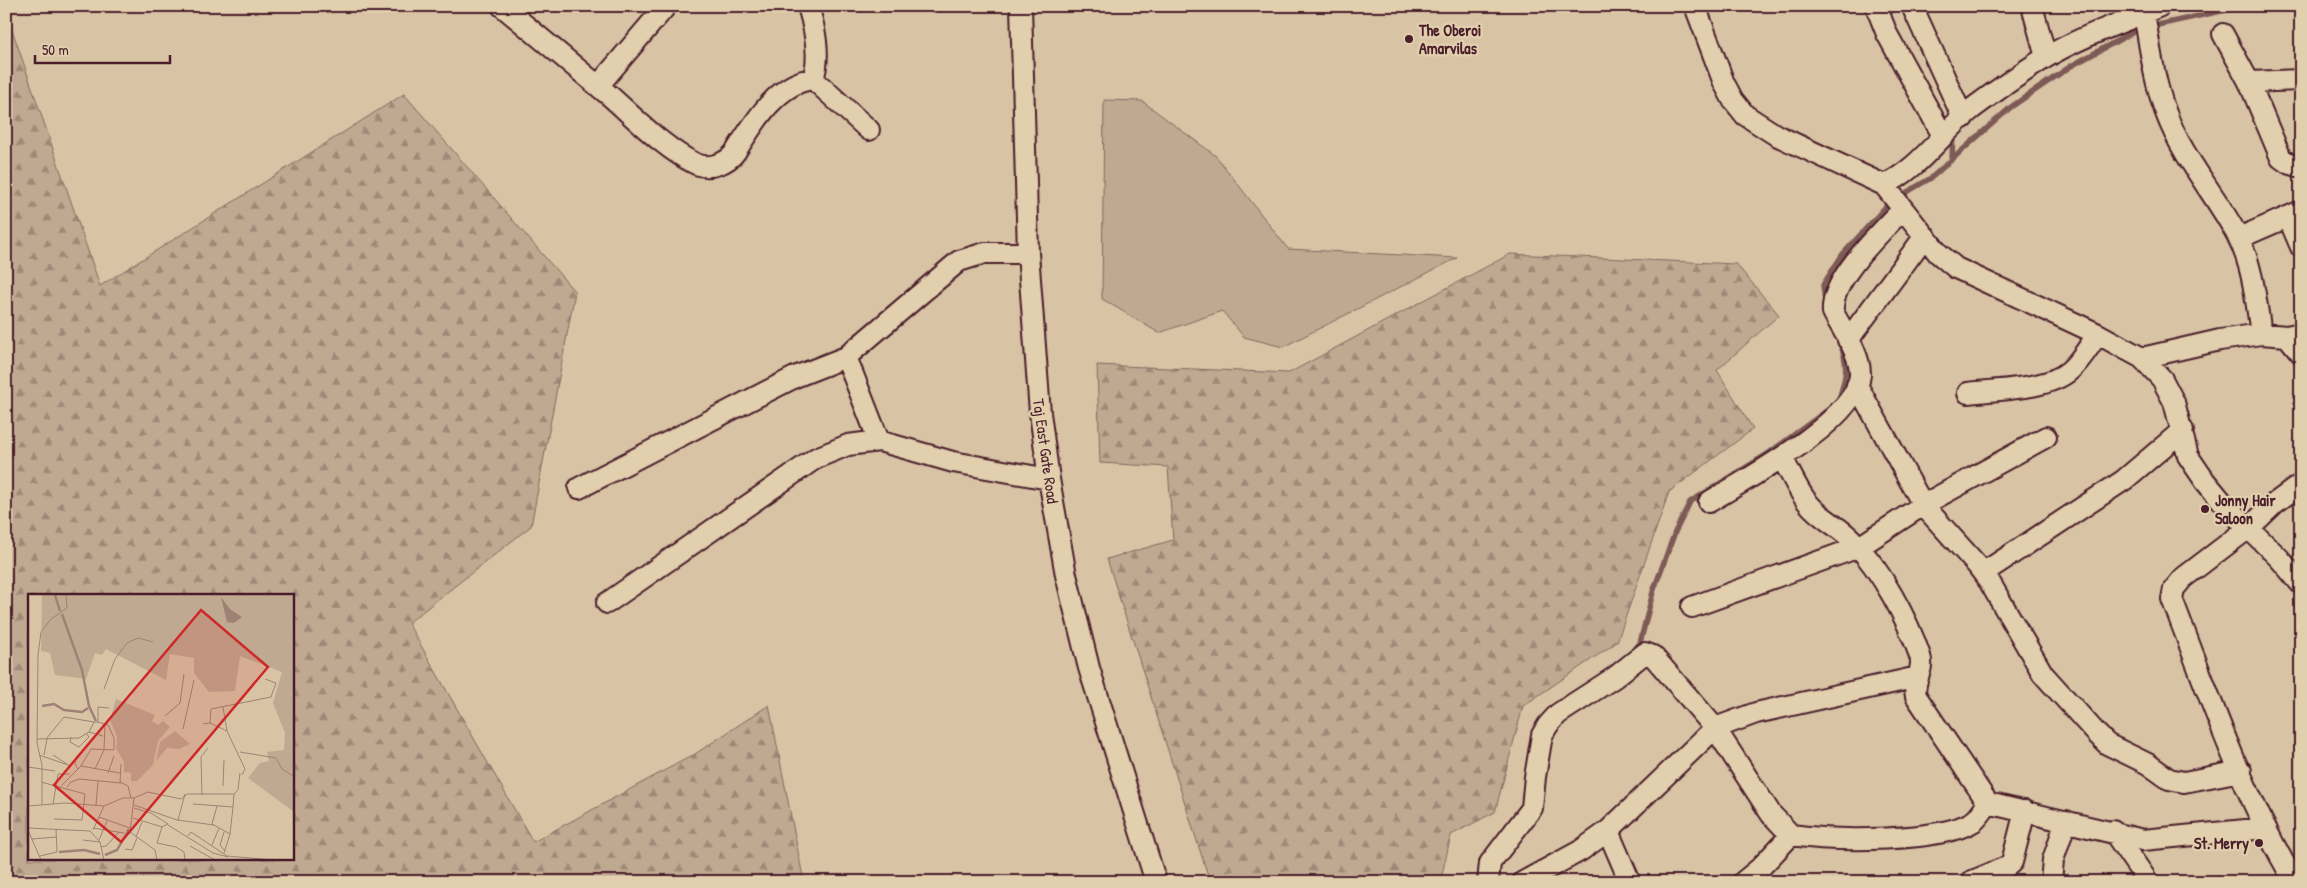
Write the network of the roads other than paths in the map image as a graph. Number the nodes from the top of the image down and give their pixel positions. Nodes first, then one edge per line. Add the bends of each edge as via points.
1 (502, 6) edge
2 (666, 6) edge
3 (808, 6) edge
4 (1021, 6) edge
5 (1695, 6) edge
6 (1876, 6) edge
7 (1912, 6) edge
8 (2032, 6) edge
9 (2152, 10) edge
10 (2223, 34) dead end
11 (2046, 57) junction
12 (813, 80) junction
13 (2301, 80) edge
14 (2249, 82) junction
15 (598, 86) junction
16 (1963, 118) junction
17 (869, 130) dead end
18 (1944, 136) junction
19 (2301, 167) edge
20 (1884, 185) junction
21 (1902, 210) junction
22 (2294, 214) edge
23 (1925, 236) junction
24 (2239, 238) junction
25 (2301, 247) edge
26 (1028, 253) junction
27 (2098, 334) junction
28 (2262, 334) junction
29 (2294, 334) edge
30 (1848, 340) junction
31 (2301, 353) edge
32 (846, 357) junction
33 (2142, 358) junction
34 (1858, 385) junction
35 (1968, 393) dead end
36 (1868, 403) junction
37 (1840, 411) junction
38 (2182, 430) junction
39 (2046, 437) dead end
40 (879, 441) junction
41 (1782, 458) junction
42 (1049, 479) junction
43 (2301, 484) edge
44 (580, 488) dead end
45 (1708, 502) dead end
46 (1923, 505) junction
47 (2250, 527) junction
48 (1859, 547) junction
49 (1983, 573) junction
50 (2301, 584) edge
51 (607, 603) dead end
52 (1692, 607) dead end
53 (1918, 677) junction
54 (1715, 728) junction
55 (2241, 771) junction
56 (1988, 803) junction
57 (2025, 811) junction
58 (2066, 820) junction
59 (2266, 828) junction
60 (1608, 831) junction
61 (2113, 831) junction
62 (1791, 835) junction
63 (2051, 881) edge
64 (1156, 882) edge
65 (1488, 882) edge
66 (1523, 882) edge
67 (1630, 882) edge
68 (1743, 882) edge
69 (1970, 882) edge
70 (2148, 882) edge
71 (2295, 882) edge

1 - 15 street
2 - 15 street
3 - 12 street via 816,35
4 - 26 street, Taj East Gate Road
5 - 20 street via 1724,83 1745,115 1776,135
6 - 18 street via 1887,34
7 - 16 street
8 - 11 street
9 - 11 street
9 - 24 street via 2153,67 2166,114
10 - 14 street
11 - 16 street
12 - 15 street via 803,80 783,92 753,124 731,158 717,166 697,165 660,140
12 - 17 street
13 - 14 street
14 - 19 street via 2281,158
16 - 18 street
18 - 20 street via 1911,167
20 - 21 street
21 - 23 street
21 - 30 street via 1846,274 1832,303 1833,312
22 - 24 street
22 - 25 street
23 - 27 street via 1938,254 1956,268
23 - 30 street
24 - 28 street via 2249,263
26 - 32 street via 985,253 960,261
26 - 42 street, Taj East Gate Road via 1040,413
27 - 33 street
27 - 35 street via 2069,372 2055,380
28 - 29 street
28 - 33 street
29 - 31 street
30 - 34 street via 1859,366
32 - 40 street
32 - 44 street via 795,378
33 - 38 street via 2162,379 2174,402
34 - 36 street
34 - 37 street
36 - 37 street
36 - 46 street
37 - 41 street
38 - 47 street via 2188,456 2205,481 2224,504
38 - 49 street via 2124,480
39 - 46 street
40 - 42 street via 953,462
40 - 51 street via 848,445 816,458
41 - 45 street
41 - 48 street via 1809,505
42 - 64 street, Taj East Gate Road via 1066,574 1089,668
43 - 47 street
46 - 48 street
46 - 49 street
47 - 50 street
47 - 55 street via 2183,578 2172,599
48 - 52 street
48 - 53 street via 1880,575 1906,625 1920,657 1922,669
49 - 55 street via 2043,674 2107,744 2170,779 2184,782
53 - 54 street via 1756,713
53 - 56 street via 1914,688 1916,696
54 - 60 street
54 - 62 street via 1771,814
54 - 65 street via 1652,656 1645,653 1558,714 1548,725 1542,735 1532,808 1490,863
55 - 59 street
56 - 57 street
56 - 62 street via 1977,819 1951,830 1846,840
57 - 58 street
57 - 69 street via 2012,862
58 - 61 street
58 - 63 street via 2053,860
59 - 61 street via 2143,840
59 - 71 street
60 - 66 street via 1580,851
60 - 67 street
61 - 70 street
62 - 68 street

